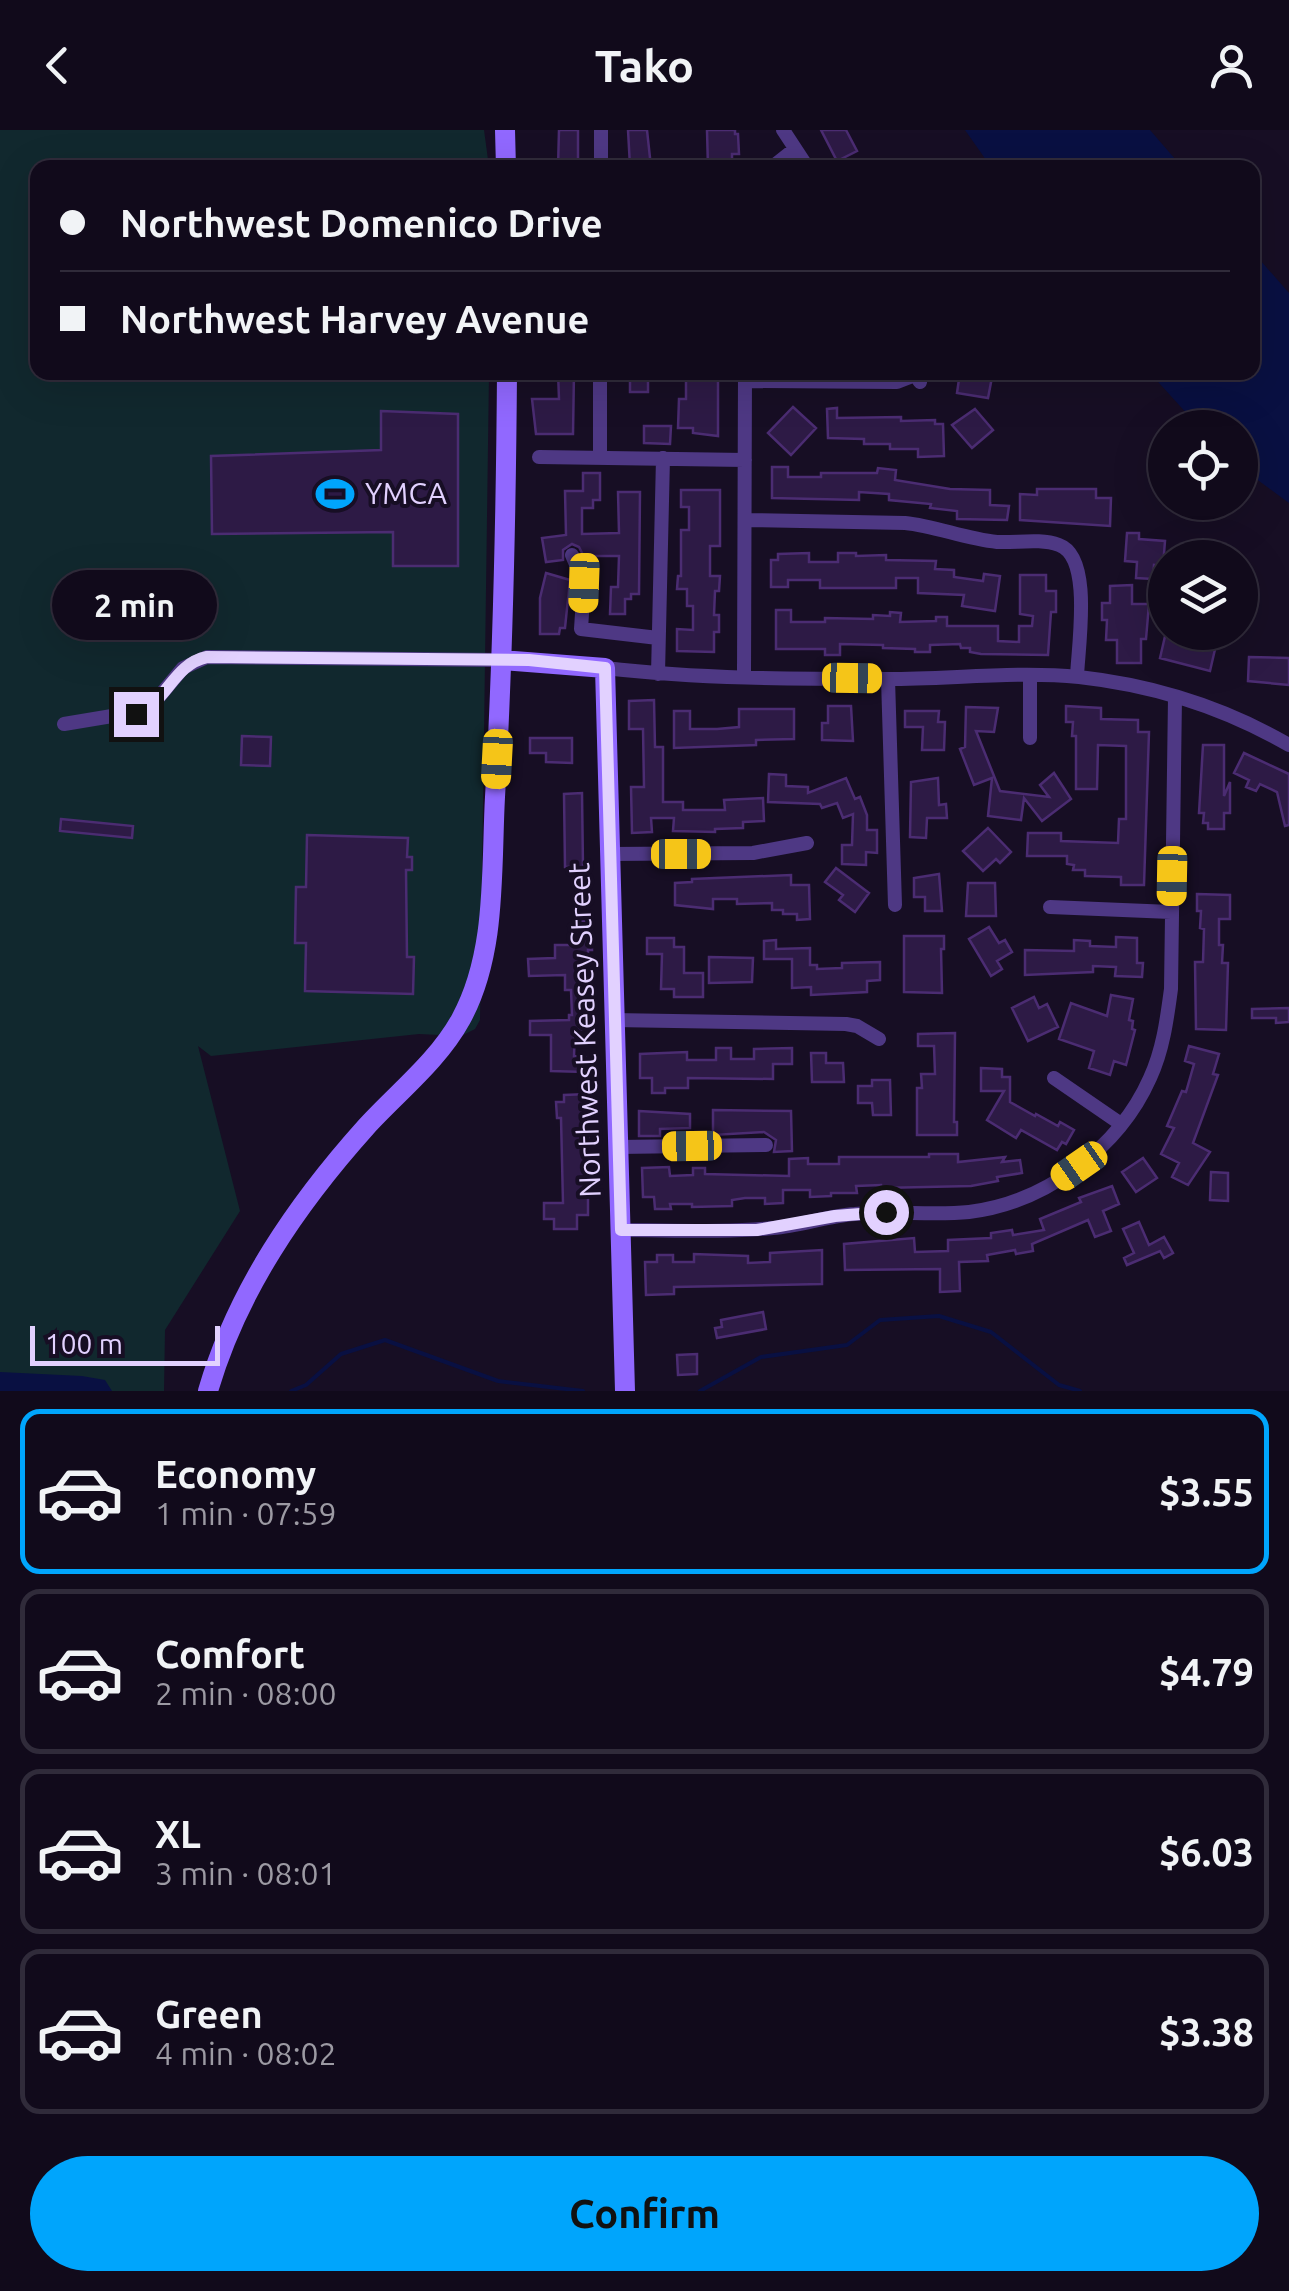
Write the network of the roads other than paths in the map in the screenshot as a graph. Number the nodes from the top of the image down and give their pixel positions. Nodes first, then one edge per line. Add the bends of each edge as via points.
1 (504, 130) edge
2 (601, 130) edge
3 (783, 130) edge
4 (795, 149) junction
5 (506, 160) edge
6 (601, 160) edge
7 (781, 160) edge
8 (803, 160) edge
9 (507, 380) edge
10 (600, 380) edge
11 (746, 380) edge
12 (837, 380) edge
13 (904, 380) edge
14 (539, 457) dead end
15 (600, 457) junction
16 (662, 458) junction
17 (745, 460) junction
18 (746, 520) junction
19 (572, 555) dead end
20 (658, 638) junction
21 (502, 660) junction
22 (605, 668) junction
23 (658, 674) junction
24 (744, 676) junction
25 (1030, 677) junction
26 (1076, 677) junction
27 (888, 679) junction
28 (1175, 696) junction
29 (64, 724) dead end
30 (1030, 738) dead end
31 (1289, 744) edge
32 (806, 843) dead end
33 (609, 854) junction
34 (895, 905) dead end
35 (1050, 907) dead end
36 (1171, 912) junction
37 (613, 1020) junction
38 (879, 1039) dead end
39 (1054, 1078) dead end
40 (1121, 1124) junction
41 (766, 1145) dead end
42 (618, 1147) junction
43 (621, 1230) junction
44 (625, 1390) edge
45 (208, 1391) edge

1 - 5 main road
2 - 6 street
3 - 4 street
4 - 7 street
4 - 8 street
9 - 21 main road
10 - 15 street
11 - 17 street
12 - 13 street
14 - 15 street
15 - 16 street
16 - 17 street
16 - 20 street
17 - 18 street
18 - 24 street
18 - 26 street via 905,523 976,540 1069,549 1078,563 1080,590
19 - 20 street via 584,583 581,636
20 - 23 street
21 - 22 main road
21 - 29 street via 207,657 183,668 148,710
21 - 45 main road via 486,948 474,994 442,1046 301,1207 256,1275
22 - 23 street
22 - 33 main road, Northwest Keasey Street
23 - 24 street
24 - 27 street
25 - 26 street
25 - 27 street
25 - 30 street
26 - 28 street
27 - 34 street
28 - 31 street
28 - 36 street
32 - 33 street via 753,854
33 - 37 main road, Northwest Keasey Street
35 - 36 street
36 - 40 street via 1162,1045
37 - 38 street via 846,1024
37 - 42 main road, Northwest Keasey Street
39 - 40 street
40 - 43 street via 1058,1182 998,1206 858,1214 757,1230
41 - 42 street
42 - 43 main road, Northwest Keasey Street
43 - 44 main road, Northwest Keasey Street

